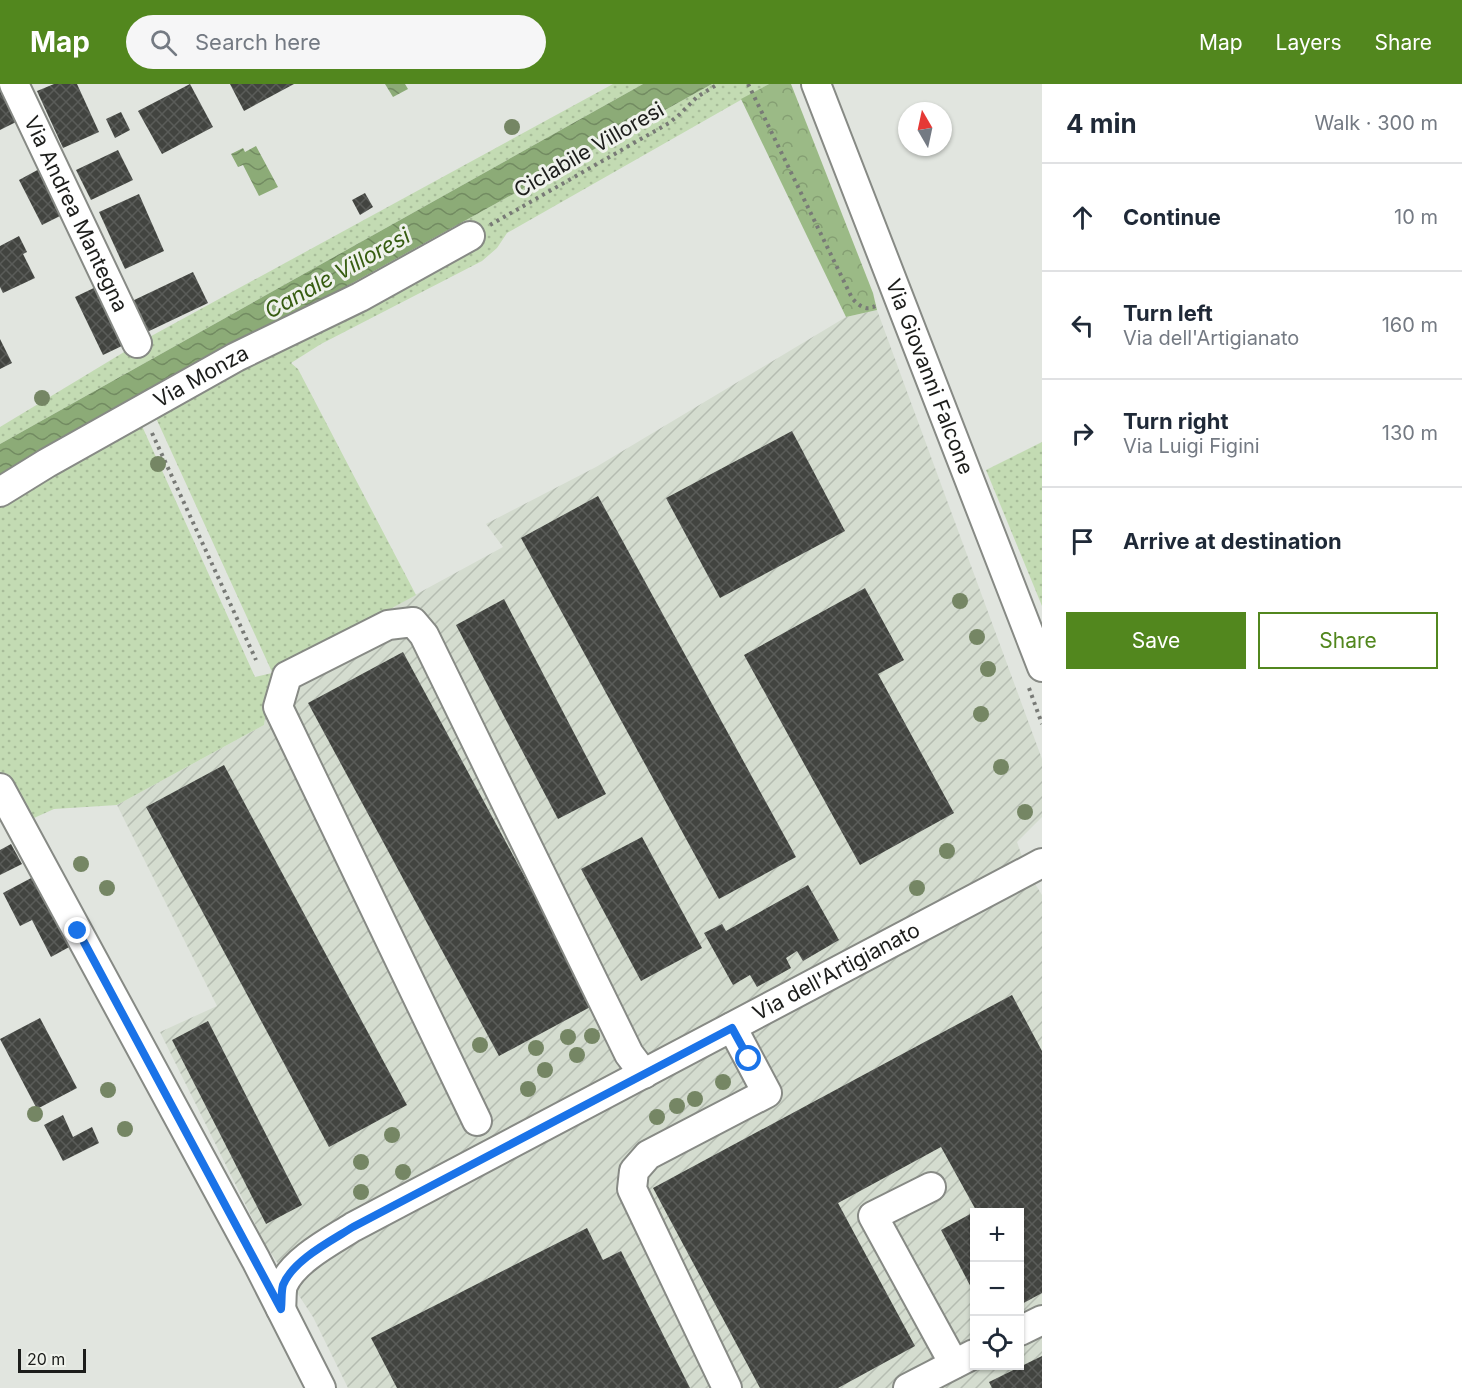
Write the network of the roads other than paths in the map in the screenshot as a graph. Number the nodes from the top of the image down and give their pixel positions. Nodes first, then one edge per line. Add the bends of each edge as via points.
1 (14, 84) edge
2 (816, 84) edge
3 (470, 236) road end
4 (137, 344) dead end
5 (0, 492) edge
6 (1042, 668) edge
7 (0, 788) edge
8 (1042, 863) edge
9 (732, 1028) junction
10 (644, 1074) junction
11 (477, 1121) dead end
12 (931, 1187) dead end
13 (281, 1309) junction
14 (1042, 1320) edge
15 (1024, 1329) edge
16 (964, 1359) edge
17 (321, 1388) edge
18 (727, 1388) edge
19 (908, 1388) edge

1 - 4 street, Via Andrea Mantegna
2 - 6 street, Via Giovanni Falcone
3 - 5 street, Via Monza via 360,297 236,357
7 - 13 street
8 - 9 street, Via dell'Artigianato
9 - 10 street, Via dell'Artigianato
9 - 18 street via 767,1093 648,1155 634,1171 632,1189
10 - 11 street via 629,1054 423,635 413,622 388,625 287,676 278,707
10 - 13 street, Via dell'Artigianato via 319,1248 291,1272 282,1287
12 - 16 street via 873,1216
13 - 17 street
14 - 15 street
16 - 19 street

